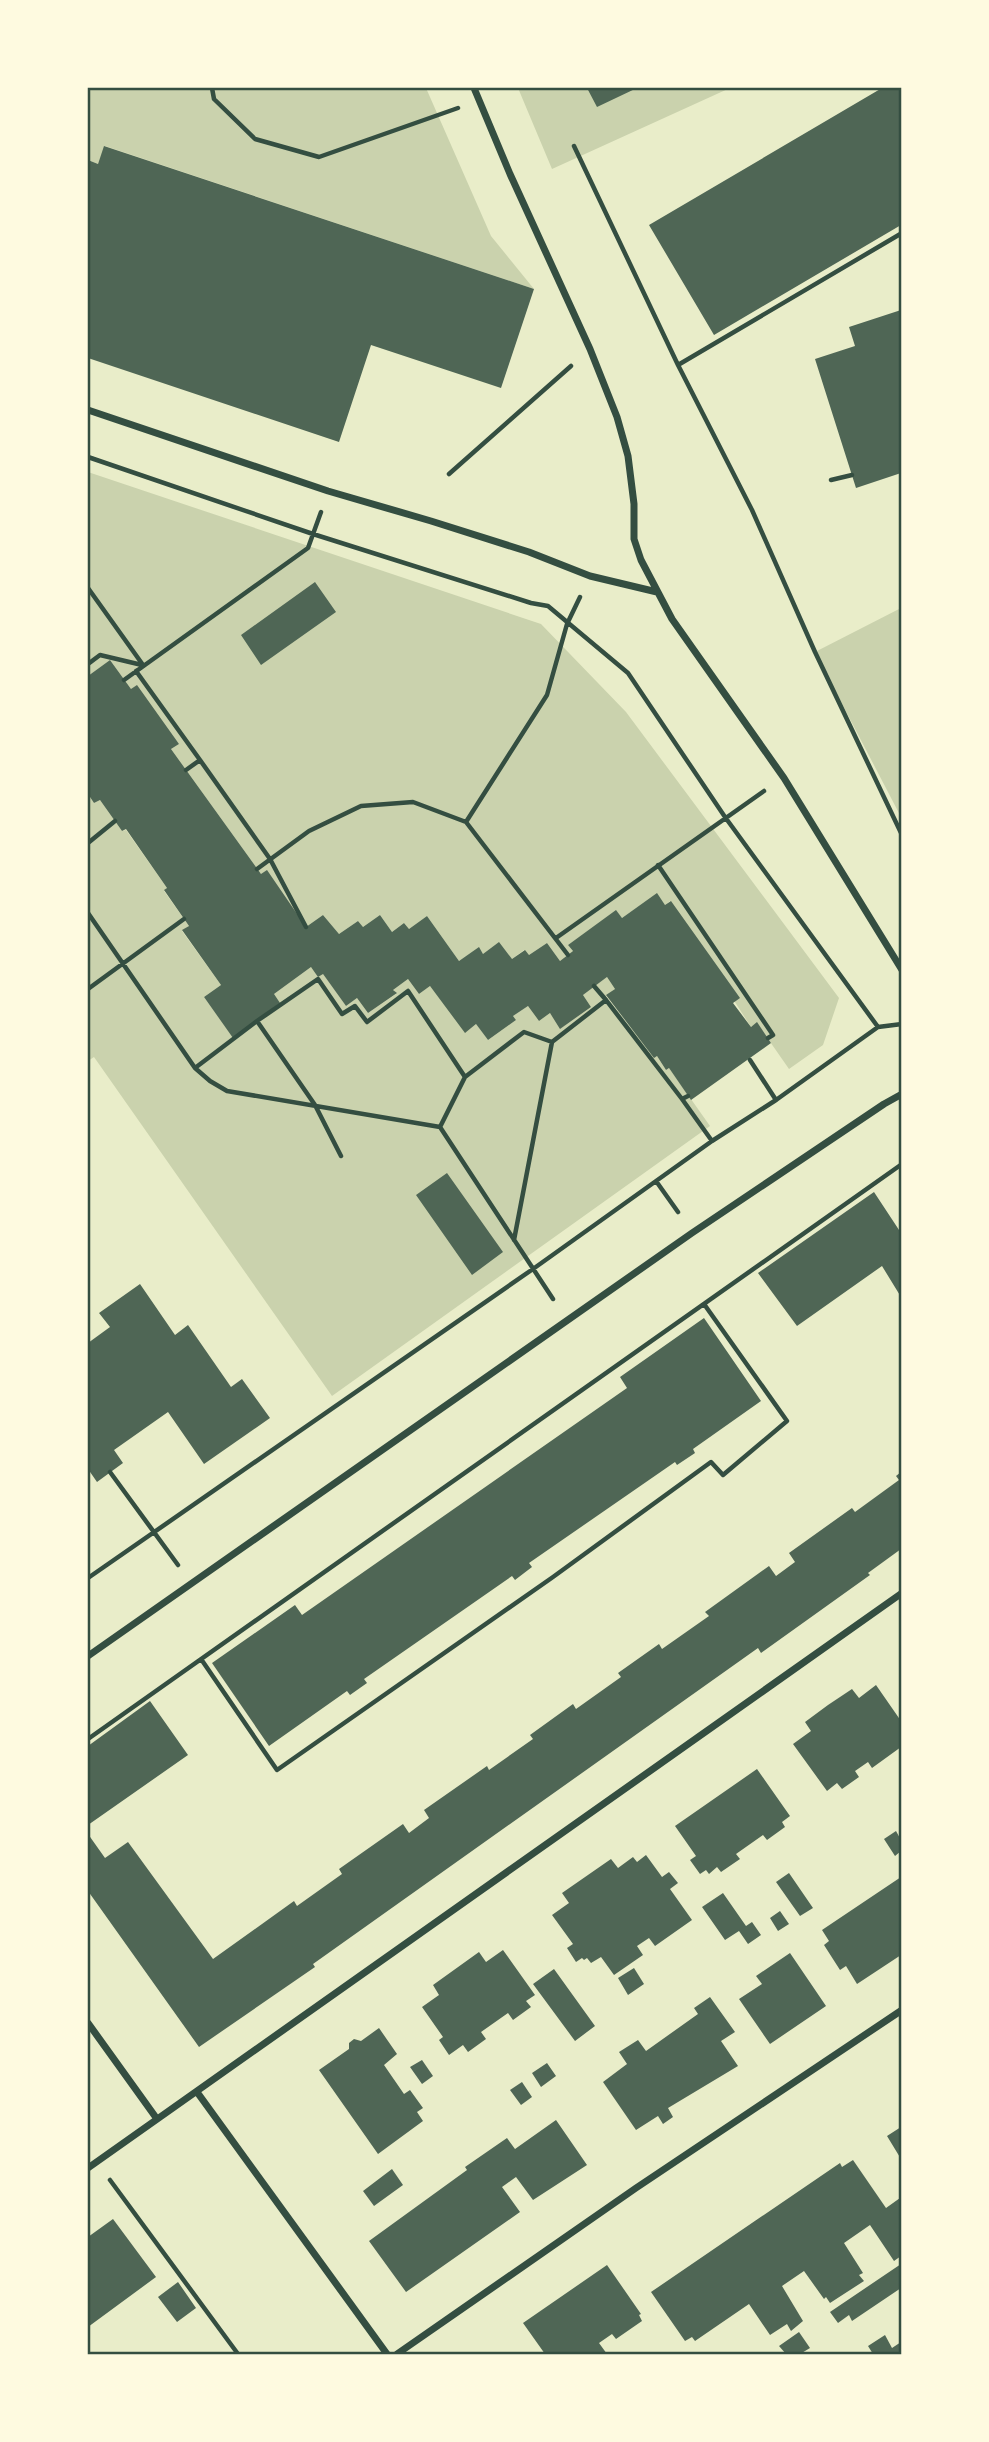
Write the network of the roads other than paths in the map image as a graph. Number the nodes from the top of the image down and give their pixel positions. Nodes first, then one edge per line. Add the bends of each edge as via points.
1 (474, 88) edge
2 (88, 410) edge
3 (657, 592) junction
4 (901, 970) edge
5 (901, 1094) edge
6 (901, 1593) edge
7 (88, 1656) edge
8 (901, 2010) edge
9 (88, 2023) edge
10 (197, 2092) junction
11 (157, 2119) junction
12 (88, 2168) edge
13 (387, 2354) edge
14 (397, 2354) edge

1 - 3 street via 617,417 628,456 634,539
2 - 3 street via 590,576
3 - 4 street via 784,778
5 - 7 street via 692,1233
6 - 10 street
8 - 14 street
9 - 11 street
10 - 11 street
10 - 13 street
11 - 12 street

